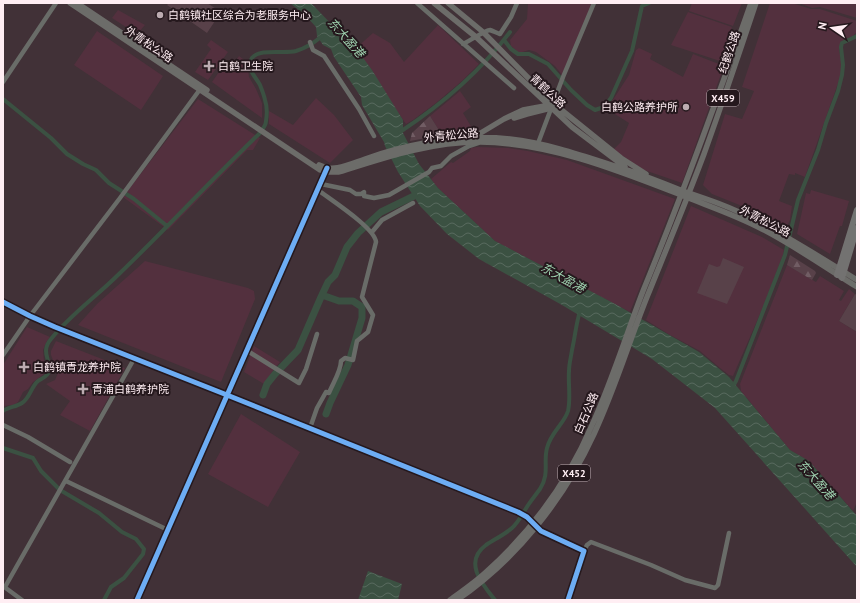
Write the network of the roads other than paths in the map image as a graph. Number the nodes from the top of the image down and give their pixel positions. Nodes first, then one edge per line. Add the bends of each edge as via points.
1 (56, 3) edge
2 (70, 3) edge
3 (77, 3) edge
4 (417, 3) edge
5 (434, 3) edge
6 (448, 3) edge
7 (517, 3) edge
8 (594, 3) edge
9 (750, 3) edge
10 (756, 3) edge
11 (483, 32) junction
12 (476, 37) junction
13 (310, 42) dead end
14 (463, 44) junction
15 (3, 82) edge
16 (201, 88) junction
17 (514, 88) dead end
18 (551, 106) junction
19 (374, 136) dead end
20 (471, 140) junction
21 (480, 140) junction
22 (538, 146) junction
23 (327, 170) junction
24 (635, 172) junction
25 (655, 182) junction
26 (321, 184) junction
27 (318, 190) junction
28 (685, 194) junction
29 (413, 203) dead end
30 (857, 210) edge
31 (857, 228) edge
32 (370, 231) junction
33 (840, 274) junction
34 (857, 280) edge
35 (857, 287) edge
36 (3, 302) edge
37 (30, 316) junction
38 (317, 334) dead end
39 (246, 350) junction
40 (3, 355) edge
41 (134, 359) junction
42 (227, 395) junction
43 (3, 425) edge
44 (310, 428) junction
45 (70, 462) dead end
46 (65, 482) junction
47 (535, 525) junction
48 (168, 530) junction
49 (729, 533) dead end
50 (584, 552) junction
51 (473, 586) junction
52 (4, 587) edge
53 (22, 600) edge
54 (137, 600) edge
55 (450, 600) edge
56 (457, 600) edge
57 (568, 600) edge

1 - 15 street
2 - 16 main road, 外青松公路
3 - 16 main road, 外青松公路
4 - 14 street
5 - 12 main road, 青鹤公路
6 - 11 main road, 青鹤公路
7 - 11 street via 500,34 490,30
8 - 18 street
9 - 28 main road, 纪鹤公路 / X459
10 - 28 main road, 纪鹤公路 / X459 via 706,147
11 - 12 street
11 - 18 main road, 青鹤公路 via 506,54
12 - 14 street
12 - 18 main road, 青鹤公路
13 - 19 street via 313,50 324,56
14 - 17 street
16 - 23 main road, 外青松公路 via 315,167
16 - 37 street
18 - 20 main road via 524,110 504,119
18 - 21 main road via 509,120
18 - 22 street
18 - 24 main road, 青鹤公路 via 572,128
18 - 25 main road, 青鹤公路
20 - 21 main road, 外青松公路
20 - 23 main road, 外青松公路 via 451,139 417,146 339,172
21 - 22 main road, 外青松公路 via 510,139
21 - 26 street via 388,196 374,198 364,196 364,192 356,194 350,190
22 - 24 main road, 外青松公路 via 573,152
22 - 25 main road, 外青松公路
23 - 26 street
24 - 25 main road, 外青松公路
25 - 28 main road, 外青松公路
26 - 27 street
27 - 32 street
27 - 39 street
28 - 33 main road, 外青松公路 via 738,211
28 - 47 main road, 白石公路 / X452 via 625,347 603,413 583,458 569,481
29 - 32 street via 382,220
30 - 33 highway
31 - 33 highway
32 - 44 street via 376,242 362,297 373,315 368,332 357,341 353,360 345,358 341,361 329,393 326,392 322,397
33 - 34 main road, 外青松公路
33 - 35 main road, 外青松公路
36 - 37 street
37 - 40 street
37 - 41 street
38 - 39 street via 299,383
39 - 42 street
41 - 42 street
41 - 46 street
42 - 44 street
42 - 48 street
43 - 45 street
44 - 47 street via 518,512
46 - 48 street
46 - 52 street
47 - 50 street via 541,531
47 - 51 main road, 白石公路 / X452 via 504,561
48 - 54 street
49 - 50 street via 717,587 713,588 685,580 591,542 587,544
50 - 57 street
51 - 55 main road, 白石公路 / X452
51 - 56 main road, 白石公路 / X452
52 - 53 street

